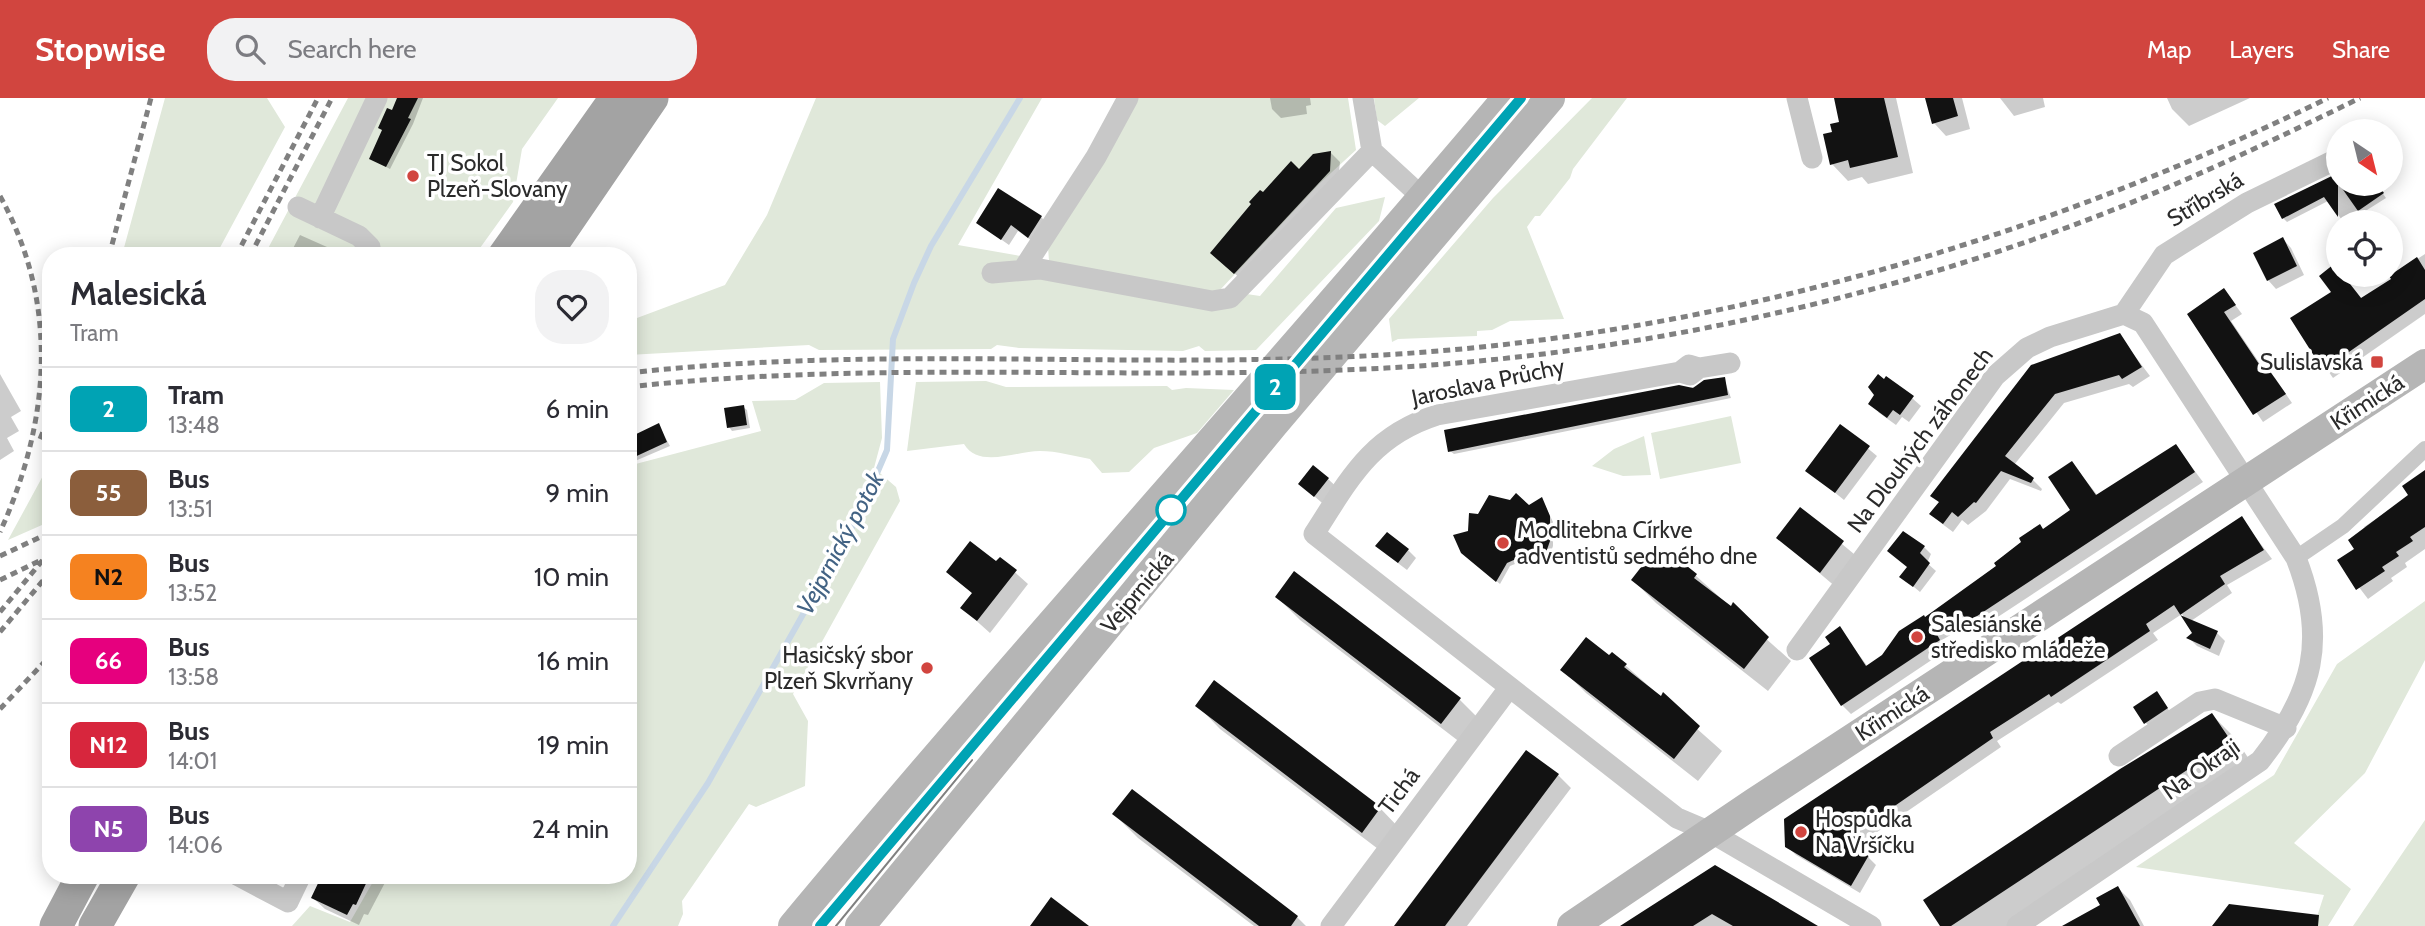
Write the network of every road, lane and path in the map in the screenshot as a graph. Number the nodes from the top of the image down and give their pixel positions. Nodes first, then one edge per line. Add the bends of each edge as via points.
1 (377, 98) edge
2 (616, 98) edge
3 (652, 98) edge
4 (1128, 98) edge
5 (1363, 98) edge
6 (1507, 98) edge
7 (1550, 98) edge
8 (1797, 98) edge
9 (1372, 151) junction
10 (1812, 158) dead end
11 (2326, 164) edge
12 (1423, 198) junction
13 (298, 207) dead end
14 (320, 218) junction
15 (1447, 220) junction
16 (370, 247) edge
17 (510, 247) edge
18 (550, 247) edge
19 (1024, 268) junction
20 (992, 273) dead end
21 (2124, 314) junction
22 (1730, 363) dead end
23 (2425, 364) edge
24 (2425, 449) edge
25 (2247, 480) junction
26 (2296, 558) junction
27 (1797, 650) dead end
28 (1509, 688) junction
29 (2286, 728) junction
30 (2119, 756) dead end
31 (1710, 832) junction
32 (78, 884) edge
33 (119, 884) edge
34 (254, 884) edge
35 (297, 884) edge
36 (55, 926) edge
37 (94, 926) edge
38 (793, 926) edge
39 (859, 926) edge
40 (1331, 926) edge
41 (1572, 926) edge
42 (1871, 926) edge
43 (2017, 926) edge

1 - 14 street
2 - 17 main road
3 - 18 main road
4 - 19 street
5 - 9 street
6 - 12 main road, Vejprnická
7 - 15 main road, Vejprnická
8 - 10 street
9 - 12 street
9 - 19 street via 1230,298 1212,301
11 - 21 street, Stříbrská via 2247,203 2164,255
12 - 15 street
12 - 38 main road, Vejprnická via 1068,602
13 - 14 street
14 - 16 street via 359,236
15 - 39 main road, Vejprnická
19 - 20 street
21 - 25 street via 2143,323
21 - 27 street, Na Dlouhých záhonech via 2050,337 2008,362
22 - 28 street, Jaroslava Průchy via 1412,423 1368,456 1314,534
23 - 25 main road, Křimická
24 - 26 street via 2343,526
25 - 26 street, Na Okraji
25 - 31 main road, Křimická
26 - 29 street, Na Okraji via 2309,593 2313,649 2304,690
28 - 31 street via 1677,818
28 - 40 street, Tichá
29 - 30 street via 2215,699 2200,702
29 - 43 street, Na Okraji via 2260,761
31 - 41 main road, Křimická
31 - 42 street
32 - 36 main road
33 - 37 main road
34 - 35 street via 288,902

